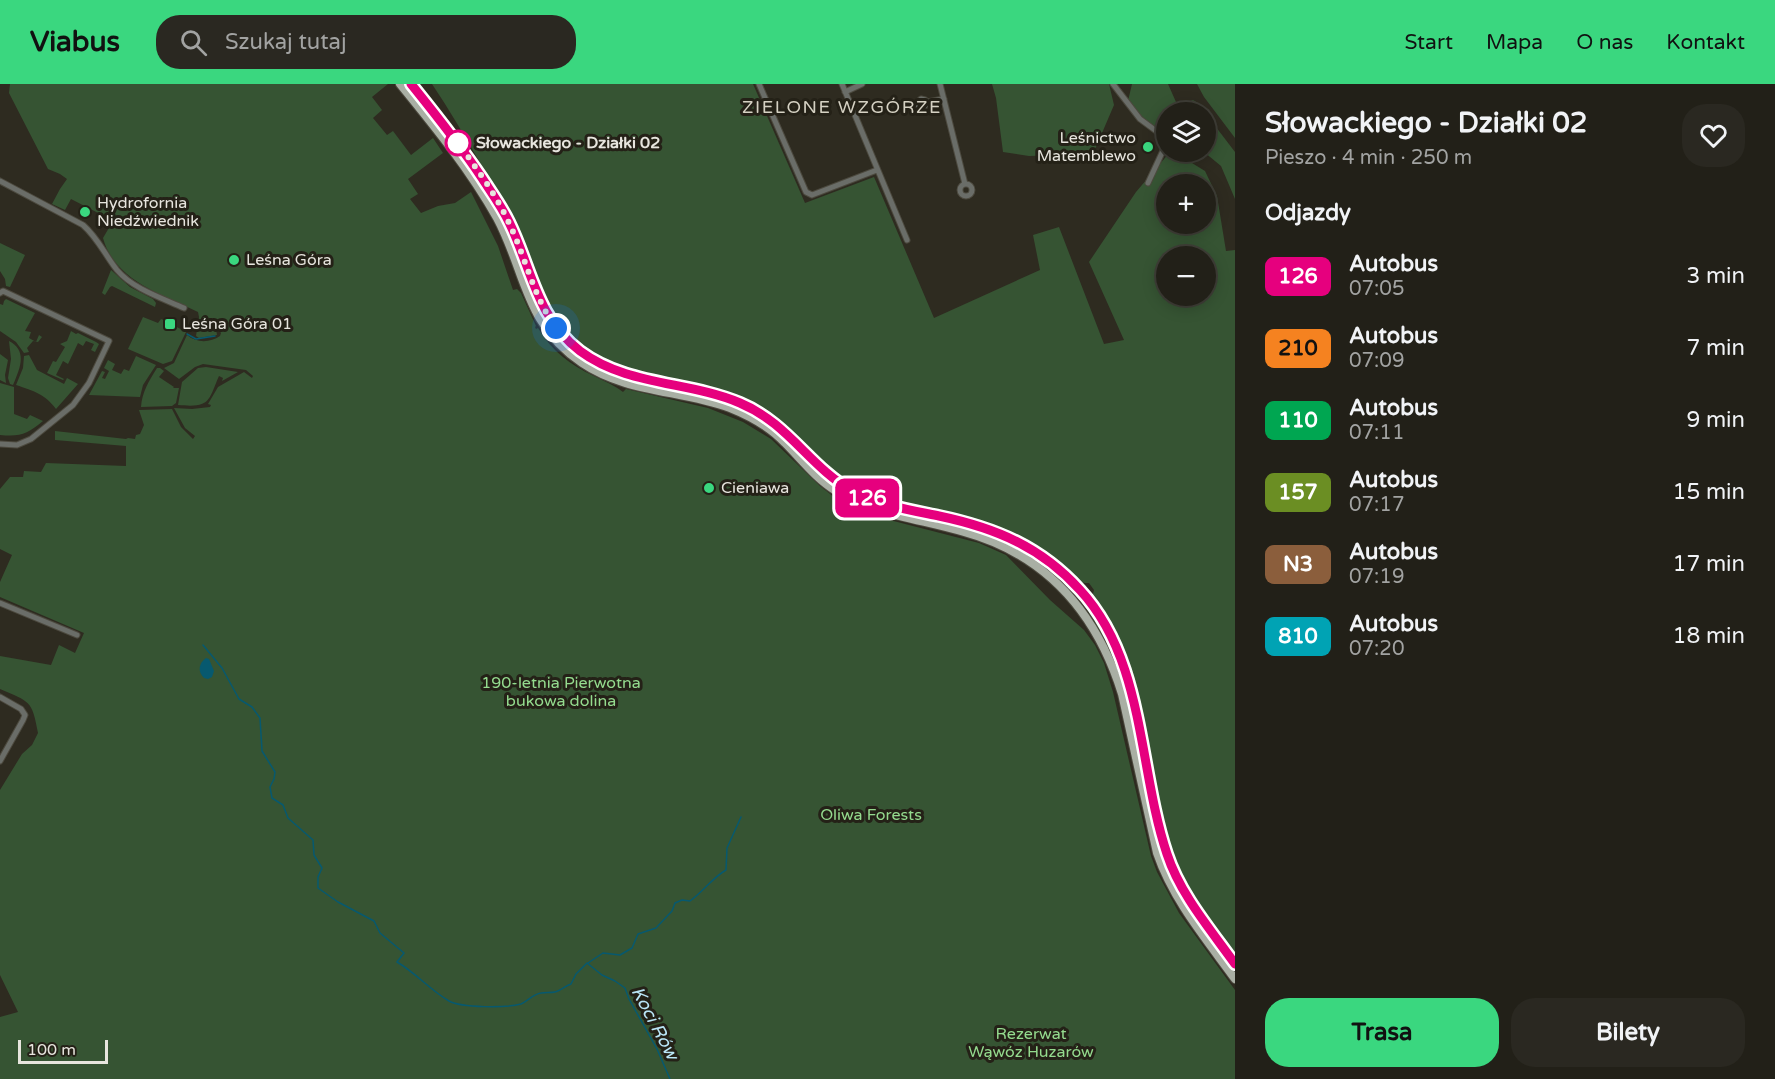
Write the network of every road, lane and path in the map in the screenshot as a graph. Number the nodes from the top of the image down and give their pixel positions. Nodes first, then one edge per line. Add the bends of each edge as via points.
1 (400, 84) edge
2 (411, 84) edge
3 (759, 84) edge
4 (842, 84) edge
5 (862, 84) edge
6 (940, 84) edge
7 (1113, 84) edge
8 (845, 92) junction
9 (944, 99) junction
10 (927, 102) dead end
11 (1156, 132) edge
12 (1158, 162) edge
13 (877, 170) junction
14 (0, 181) edge
15 (1148, 183) dead end
16 (964, 184) dead end
17 (907, 240) dead end
18 (0, 293) edge
19 (184, 308) dead end
20 (0, 444) edge
21 (0, 603) edge
22 (77, 635) dead end
23 (0, 697) edge
24 (0, 761) edge
25 (1231, 963) edge
26 (1235, 979) edge

1 - 25 main road via 485,199 505,235 533,307 552,337 570,354 618,381 707,401 743,414 770,430 832,489 878,511 995,543 1041,570 1073,600 1096,632 1122,694 1162,869 1181,903
2 - 25 main road via 494,196 509,222 548,316 580,351 628,375 742,403 782,428 817,465 852,491 888,505 1003,535 1053,564 1082,592 1106,627 1123,667 1161,834 1174,872
3 - 13 street via 809,195
4 - 8 street
5 - 8 street
6 - 9 street
7 - 11 street via 1140,119
8 - 13 street
9 - 10 street
9 - 16 street
12 - 15 street
13 - 17 street
14 - 19 street via 83,225 126,279
18 - 20 street via 3,291 110,341 73,405 32,439 17,445
21 - 22 street
23 - 24 street via 25,715
25 - 26 main road

